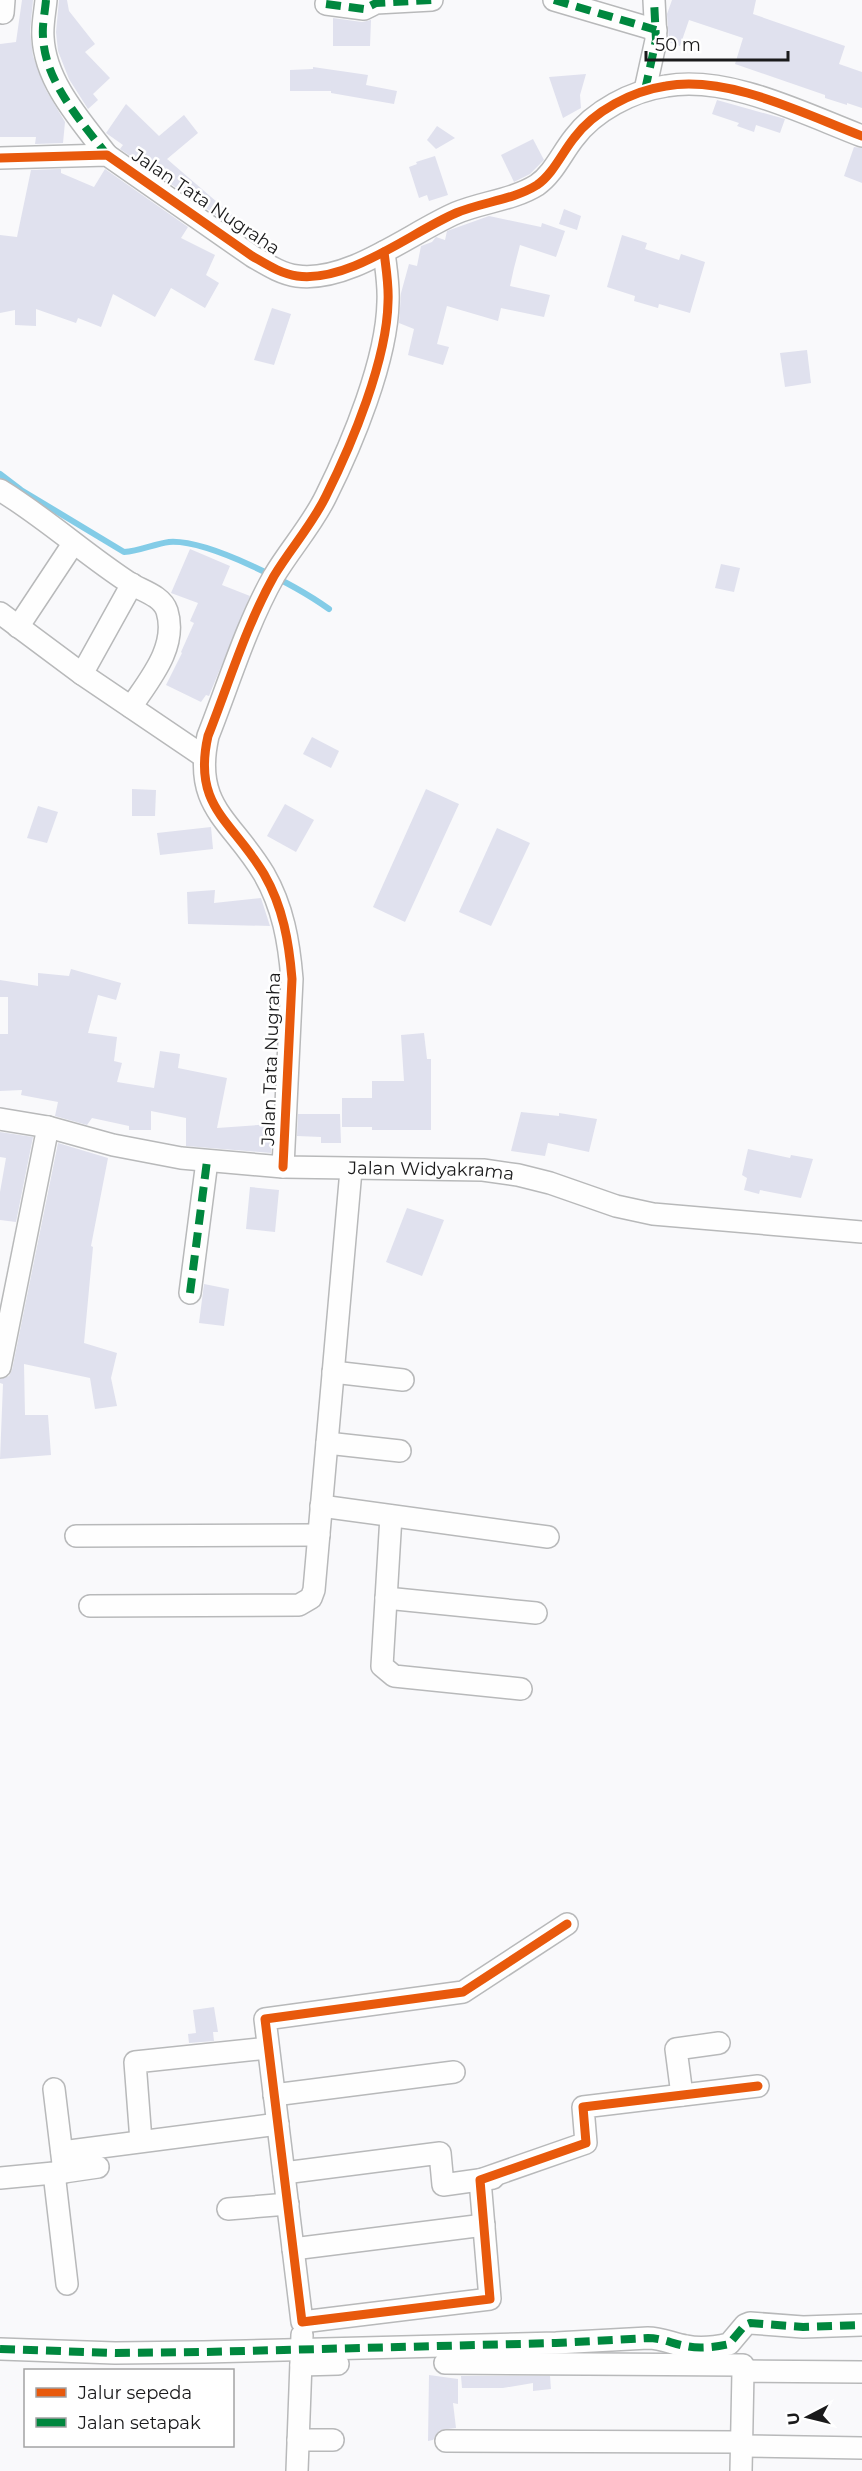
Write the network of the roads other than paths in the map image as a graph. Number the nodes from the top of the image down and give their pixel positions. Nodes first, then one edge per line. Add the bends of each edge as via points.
1 (46, 0) edge
2 (432, 0) edge
3 (554, 0) edge
4 (654, 0) edge
5 (326, 4) dead end
6 (656, 30) junction
7 (645, 90) junction
8 (862, 136) edge
9 (107, 155) junction
10 (0, 158) edge
11 (384, 252) junction
12 (3, 498) edge
13 (74, 544) junction
14 (132, 584) junction
15 (0, 613) edge
16 (18, 627) junction
17 (82, 674) junction
18 (131, 707) junction
19 (203, 756) junction
20 (0, 1119) edge
21 (48, 1127) junction
22 (207, 1161) junction
23 (283, 1167) junction
24 (351, 1170) junction
25 (862, 1232) edge
26 (190, 1293) dead end
27 (0, 1367) edge
28 (333, 1372) junction
29 (403, 1380) dead end
30 (327, 1443) junction
31 (400, 1451) dead end
32 (321, 1506) junction
33 (391, 1516) junction
34 (319, 1535) junction
35 (76, 1536) dead end
36 (548, 1538) dead end
37 (386, 1598) junction
38 (90, 1606) dead end
39 (536, 1613) dead end
40 (521, 1689) dead end
41 (567, 1924) dead end
42 (719, 2043) dead end
43 (268, 2048) junction
44 (454, 2072) dead end
45 (758, 2086) dead end
46 (54, 2089) dead end
47 (274, 2095) junction
48 (682, 2095) junction
49 (278, 2124) junction
50 (141, 2141) junction
51 (60, 2166) junction
52 (98, 2168) dead end
53 (284, 2172) junction
54 (0, 2178) edge
55 (480, 2180) junction
56 (288, 2204) junction
57 (228, 2210) dead end
58 (484, 2225) junction
59 (293, 2249) junction
60 (67, 2284) dead end
61 (862, 2325) edge
62 (302, 2343) junction
63 (194, 2345) dead end
64 (0, 2349) edge
65 (445, 2363) dead end
66 (338, 2364) dead end
67 (743, 2371) junction
68 (862, 2372) edge
69 (298, 2440) junction
70 (333, 2440) dead end
71 (446, 2441) dead end
72 (742, 2444) junction
73 (862, 2448) edge
74 (297, 2471) edge
75 (741, 2471) edge

1 - 9 street via 43,38 50,70
2 - 5 street via 376,3 364,9
3 - 6 street
4 - 6 street
6 - 7 street
7 - 8 street via 687,84 727,87
7 - 11 street via 590,120 539,184 457,213
9 - 10 street, Jalan Tata Nugraha
9 - 11 street, Jalan Tata Nugraha via 276,270 316,276
11 - 19 street, Jalan Tata Nugraha via 386,327 379,360 355,427 326,496 257,610
12 - 13 street
13 - 14 street
13 - 16 street
14 - 17 street
14 - 18 street via 160,600 168,625 161,663
15 - 16 street
16 - 17 street
17 - 18 street
18 - 19 street
19 - 23 street, Jalan Tata Nugraha via 209,796 263,873 277,900 288,941 292,979
20 - 21 street, Jalan Widyakrama
21 - 22 street, Jalan Widyakrama via 113,1145
21 - 27 street
22 - 23 street, Jalan Widyakrama
22 - 26 street
23 - 24 street, Jalan Widyakrama
24 - 25 street, Jalan Widyakrama via 495,1172 550,1183 616,1206 653,1214
24 - 28 street
28 - 29 street
28 - 30 street
30 - 31 street
30 - 32 street
32 - 33 street
32 - 34 street
33 - 36 street
33 - 37 street
34 - 35 street
34 - 38 street via 314,1590 306,1603
37 - 39 street
37 - 40 street via 382,1666 387,1672 394,1676
41 - 43 street via 463,1992 265,2019
42 - 48 street via 676,2049
43 - 47 street
43 - 50 street via 135,2062
44 - 47 street
45 - 48 street
46 - 51 street
47 - 49 street
48 - 55 street via 583,2107 586,2143 557,2153 559,2169
49 - 50 street
49 - 53 street
50 - 51 street
51 - 52 street
51 - 54 street
51 - 60 street
53 - 55 street via 440,2153 443,2185
53 - 56 street
55 - 58 street
56 - 57 street
56 - 59 street
58 - 59 street
58 - 62 street via 490,2299
59 - 62 street
61 - 62 street via 802,2327 750,2323 729,2344 701,2347 658,2338 556,2343
62 - 63 street
62 - 64 street via 115,2353
62 - 66 street
62 - 69 street
65 - 67 street via 743,2365
67 - 68 street
67 - 72 street
69 - 70 street
69 - 74 street
71 - 72 street
72 - 73 street
72 - 75 street

